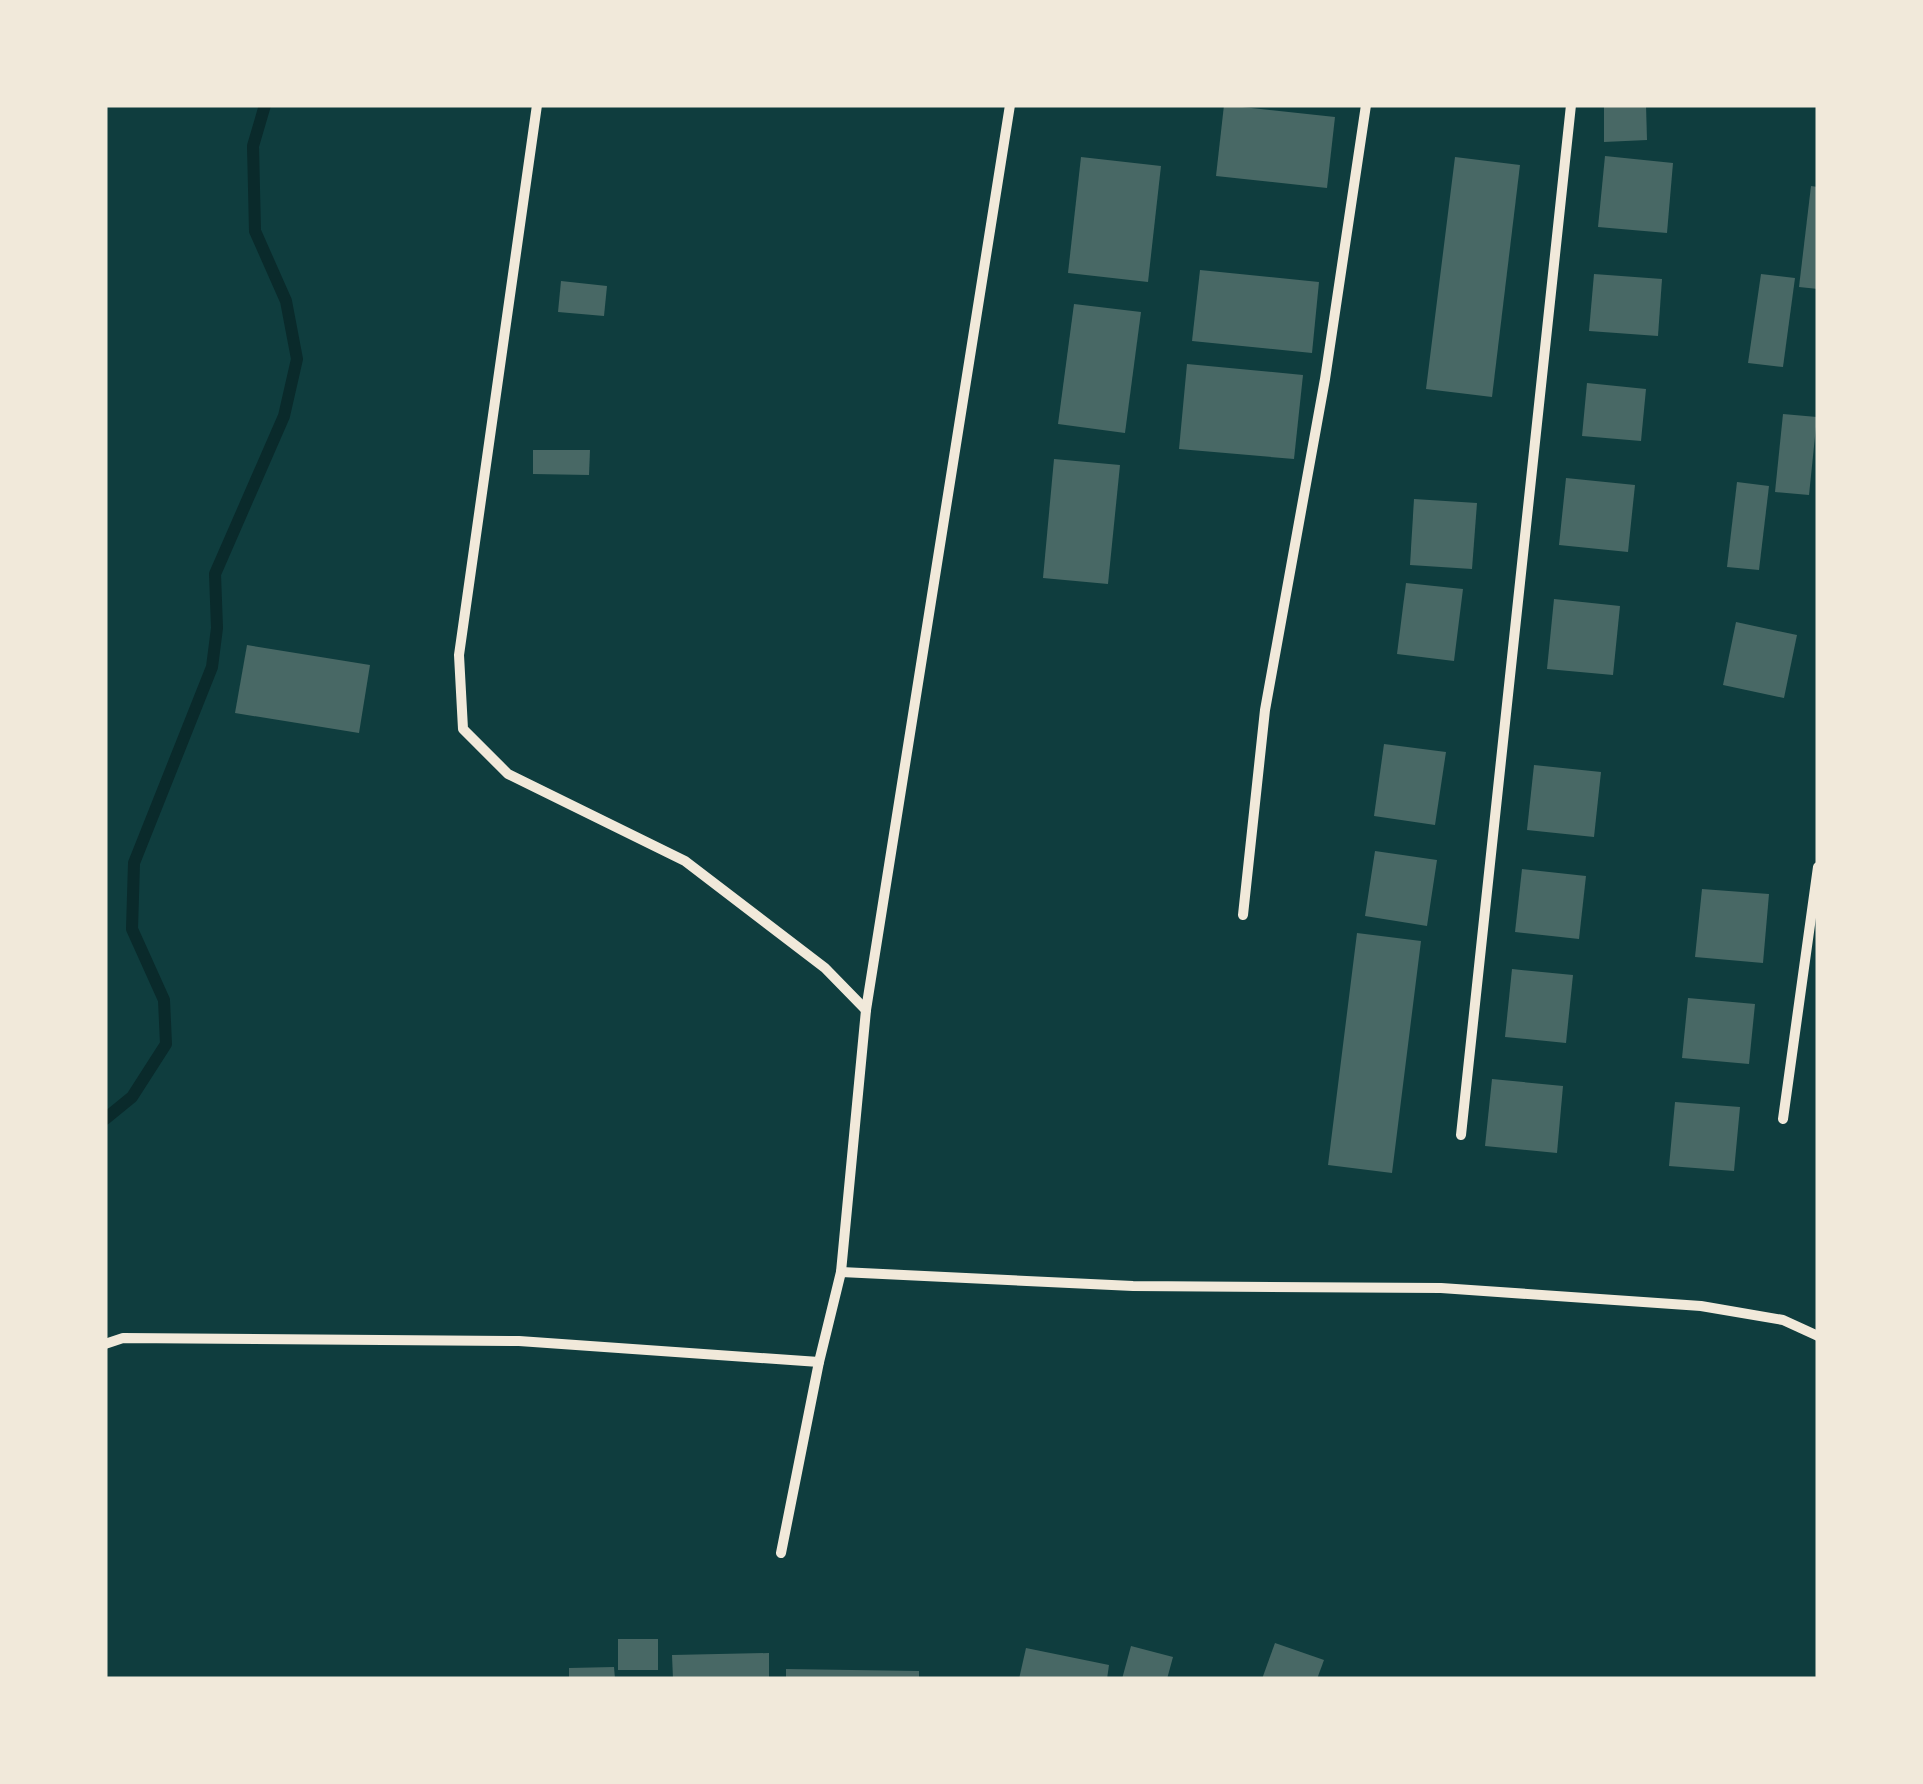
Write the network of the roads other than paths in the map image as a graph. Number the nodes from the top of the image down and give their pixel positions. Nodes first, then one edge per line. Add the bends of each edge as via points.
1 (537, 105) edge
2 (1010, 105) edge
3 (1366, 105) edge
4 (1571, 105) edge
5 (1818, 867) edge
6 (1242, 915) dead end
7 (866, 1010) junction
8 (1782, 1119) dead end
9 (1461, 1136) dead end
10 (841, 1272) junction
11 (1818, 1336) edge
12 (105, 1344) edge
13 (819, 1362) junction
14 (782, 1554) dead end

1 - 7 street via 459,655 462,728 508,774 685,860 825,968
2 - 7 street
3 - 6 street via 1265,710
4 - 9 street
5 - 8 street
7 - 10 street
10 - 11 street via 1134,1286 1442,1288 1701,1306 1783,1320
10 - 13 street
12 - 13 street via 123,1338 520,1341
13 - 14 street

